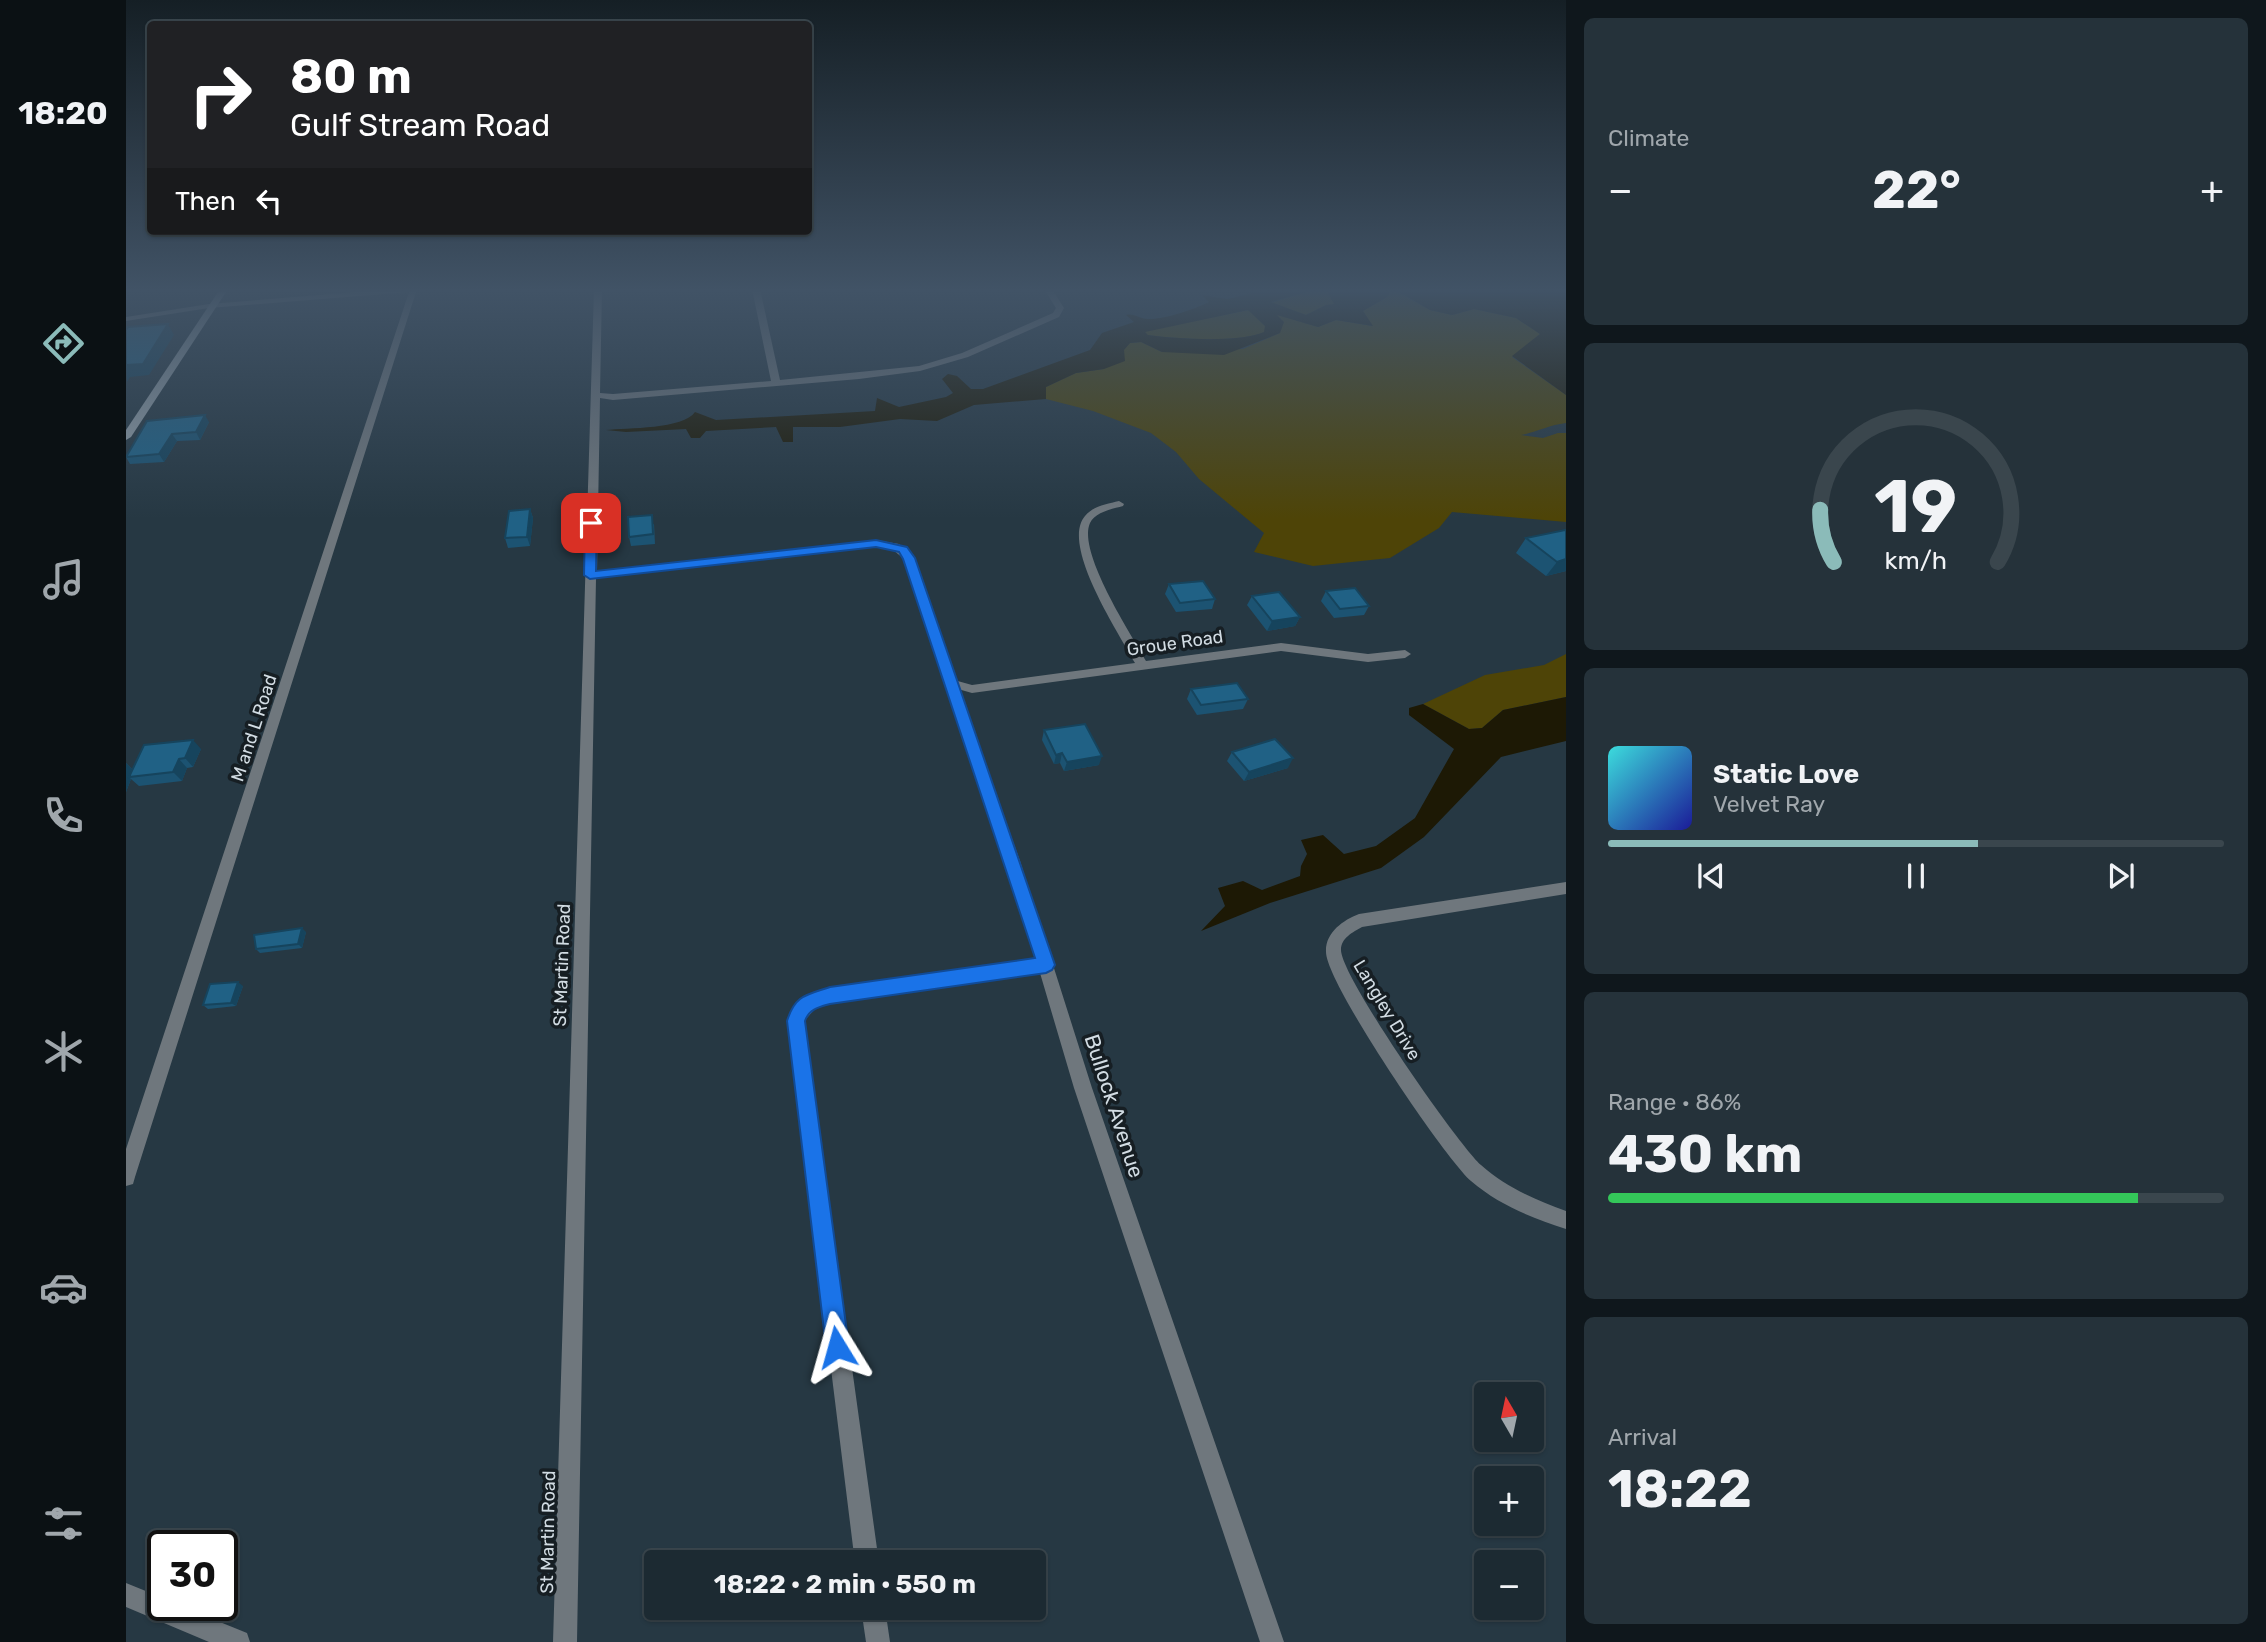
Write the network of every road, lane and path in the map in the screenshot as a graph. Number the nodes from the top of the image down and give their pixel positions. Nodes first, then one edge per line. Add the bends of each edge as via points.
1 (173, 366) edge
2 (389, 366) edge
3 (595, 366) edge
4 (772, 366) edge
5 (921, 366) edge
6 (776, 383) junction
7 (594, 395) junction
8 (126, 437) edge
9 (1119, 503) dead end
10 (590, 575) junction
11 (1405, 653) dead end
12 (1142, 666) junction
13 (950, 682) junction
14 (1566, 888) edge
15 (1046, 965) junction
16 (126, 1177) edge
17 (1566, 1220) edge
18 (865, 1550) edge
19 (126, 1595) edge
20 (875, 1620) edge
21 (238, 1642) edge
22 (565, 1642) edge
23 (878, 1642) edge
24 (1272, 1642) edge

1 - 8 street
2 - 16 street, M and L Road
3 - 7 street, St Martin Road
4 - 6 street
5 - 6 street
6 - 7 street
7 - 10 street, St Martin Road
9 - 12 street via 1096,510 1086,520 1082,546
10 - 13 street, Bullock Avenue via 876,543 903,550
10 - 22 street, St Martin Road
11 - 12 street, Groue Road via 1368,658 1281,647
12 - 13 street, Groue Road via 972,689
13 - 15 street, Bullock Avenue
14 - 17 street, Langley Drive via 1359,921 1335,940 1333,956 1366,1018 1465,1162 1505,1195
15 - 18 street via 830,995 799,1010 796,1021
15 - 24 street, Bullock Avenue via 1083,1088
19 - 21 street
20 - 23 street

